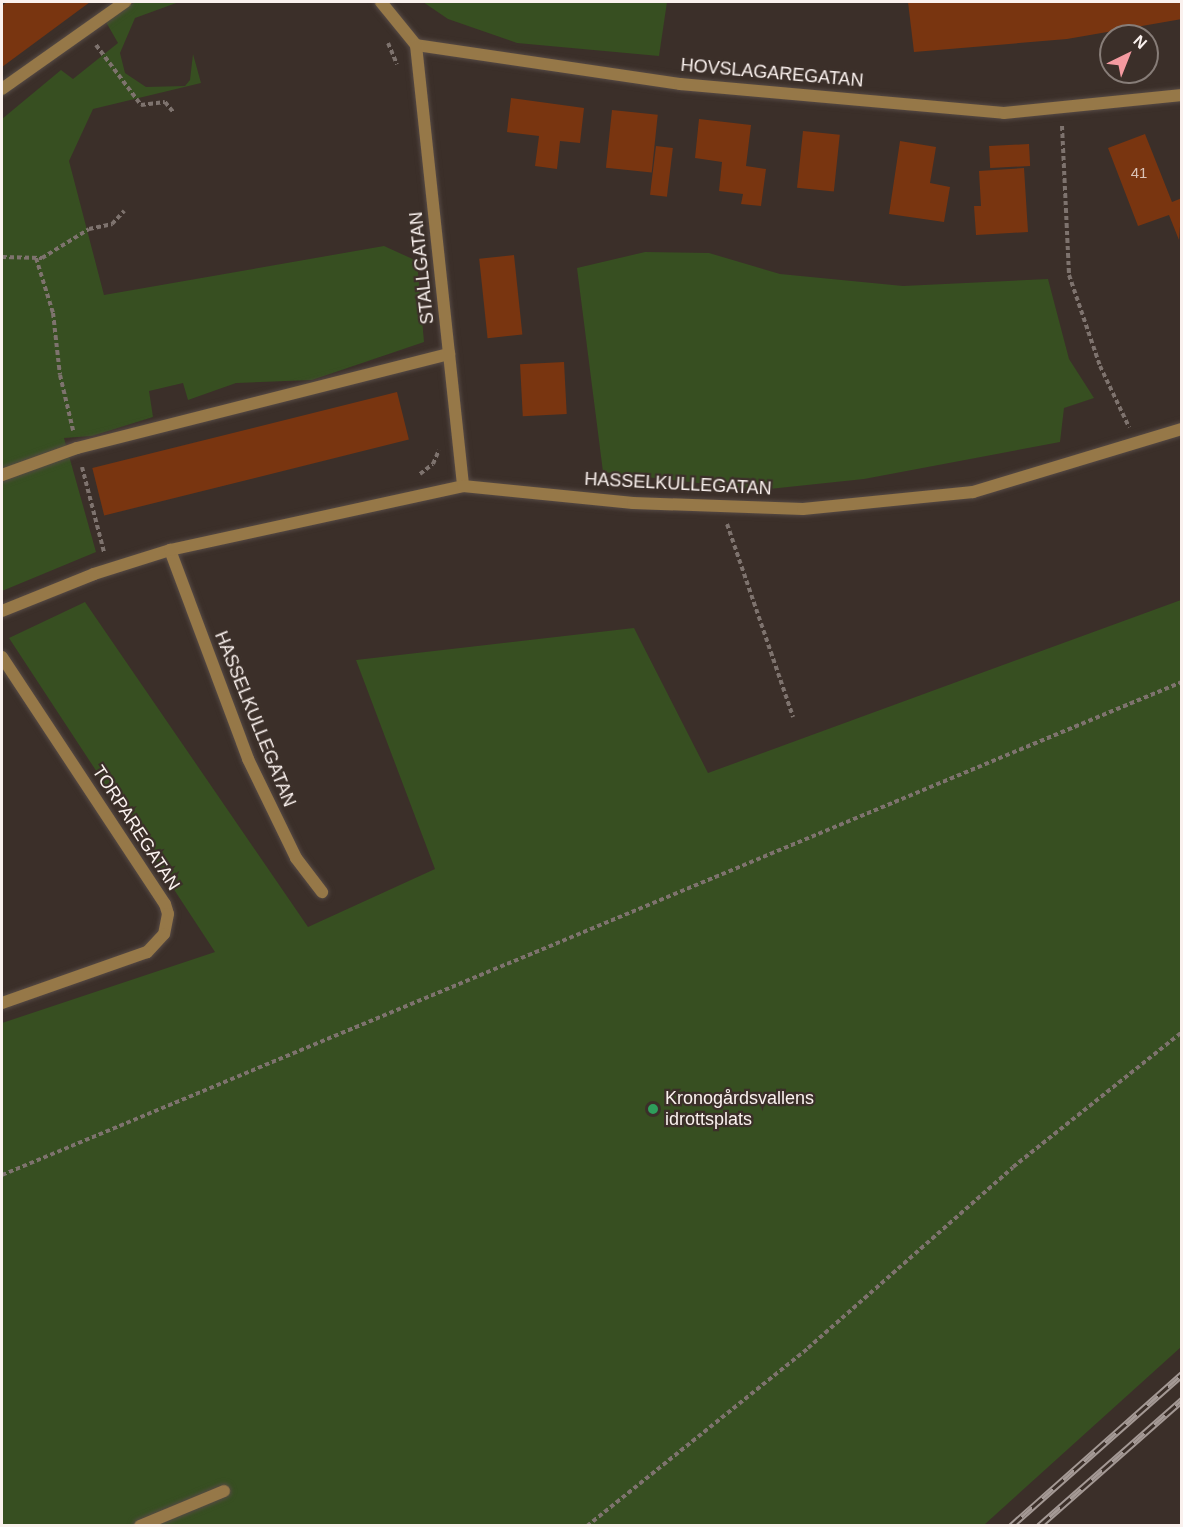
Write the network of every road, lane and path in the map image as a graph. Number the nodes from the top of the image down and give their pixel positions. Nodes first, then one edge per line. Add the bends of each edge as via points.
1 (126, 2) edge
2 (381, 2) edge
3 (86, 29) junction
4 (385, 36) dead end
5 (416, 45) junction
6 (400, 71) dead end
7 (2, 89) edge
8 (1182, 95) edge
9 (1061, 110) junction
10 (173, 112) dead end
11 (124, 211) dead end
12 (2, 257) edge
13 (36, 258) junction
14 (449, 354) junction
15 (1182, 429) edge
16 (442, 443) dead end
17 (1139, 444) junction
18 (77, 448) junction
19 (2, 476) edge
20 (411, 476) dead end
21 (463, 486) junction
22 (721, 506) junction
23 (170, 550) junction
24 (114, 552) dead end
25 (2, 611) edge
26 (2, 657) edge
27 (1182, 682) edge
28 (793, 717) dead end
29 (322, 892) dead end
30 (2, 1003) edge
31 (1182, 1032) edge
32 (2, 1174) edge
33 (224, 1491) dead end
34 (140, 1526) edge
35 (587, 1526) edge

1 - 3 street
2 - 5 street
3 - 7 street
3 - 10 path via 121,84 141,105 165,102
4 - 6 path
5 - 9 street, HOVSLAGAREGATAN via 681,84 1004,113
5 - 14 street, STALLGATAN
8 - 9 street, HOVSLAGAREGATAN
9 - 17 path via 1069,275 1076,304 1118,410
11 - 13 path via 111,224 89,229 60,250
12 - 13 path
13 - 18 path via 49,296 60,375
14 - 18 street
14 - 21 street, STALLGATAN
15 - 17 street, HASSELKULLEGATAN
16 - 20 path via 433,464
17 - 22 street, HASSELKULLEGATAN via 973,492 803,509
18 - 19 street
18 - 24 path via 104,555
21 - 22 street, HASSELKULLEGATAN via 633,503
21 - 23 street, HASSELKULLEGATAN
22 - 28 path
23 - 25 street, HASSELKULLEGATAN via 94,574
23 - 29 street, HASSELKULLEGATAN via 252,769 296,858
26 - 30 street, TORPAREGATAN via 168,914 164,934 147,952
27 - 32 path
31 - 35 path via 1013,1167 808,1348
33 - 34 street

